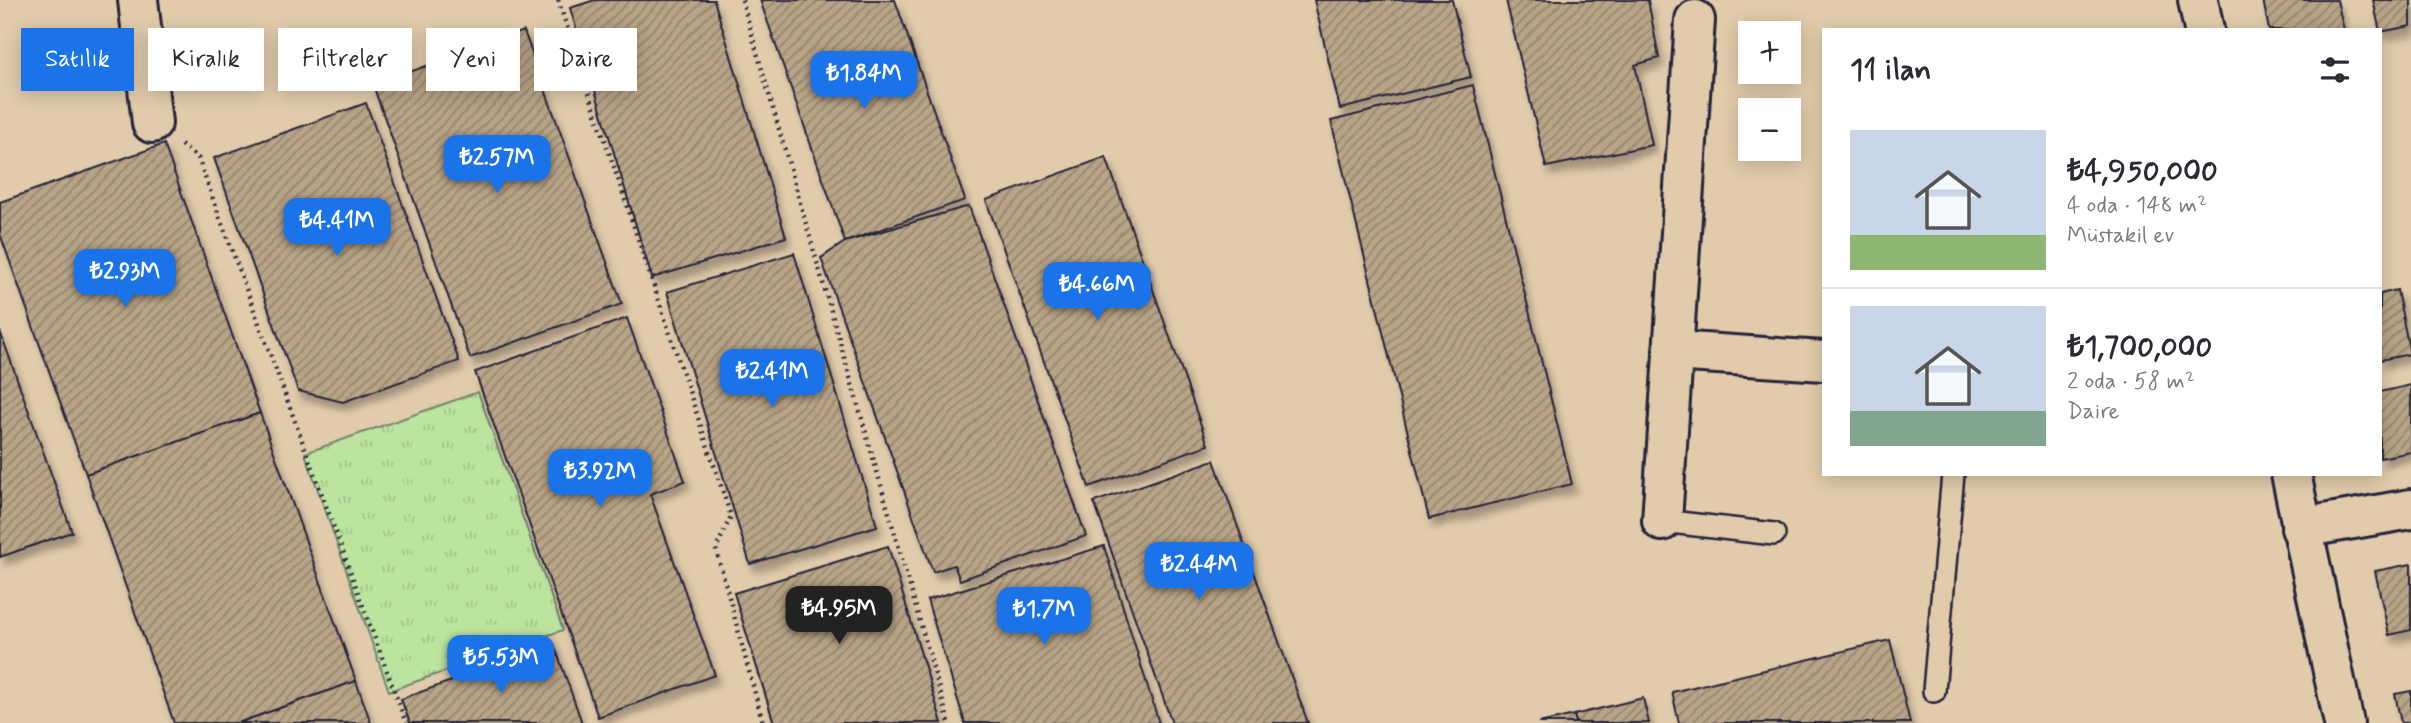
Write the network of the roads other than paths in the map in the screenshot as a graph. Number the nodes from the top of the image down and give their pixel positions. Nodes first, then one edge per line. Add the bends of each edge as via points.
1 (138, 0) edge
2 (2198, 0) edge
3 (1695, 20) dead end
4 (2203, 28) edge
5 (152, 123) road end
6 (1673, 351) junction
7 (1822, 361) edge
8 (1953, 476) edge
9 (2291, 476) edge
10 (2411, 509) edge
11 (1662, 521) joint
12 (2301, 528) junction
13 (1773, 534) dead end
14 (1934, 691) dead end
15 (2344, 723) edge

1 - 5 street
2 - 4 street
3 - 6 street
6 - 7 street
6 - 11 street
8 - 14 lane
9 - 12 street
10 - 12 street
11 - 13 lane
12 - 15 street

